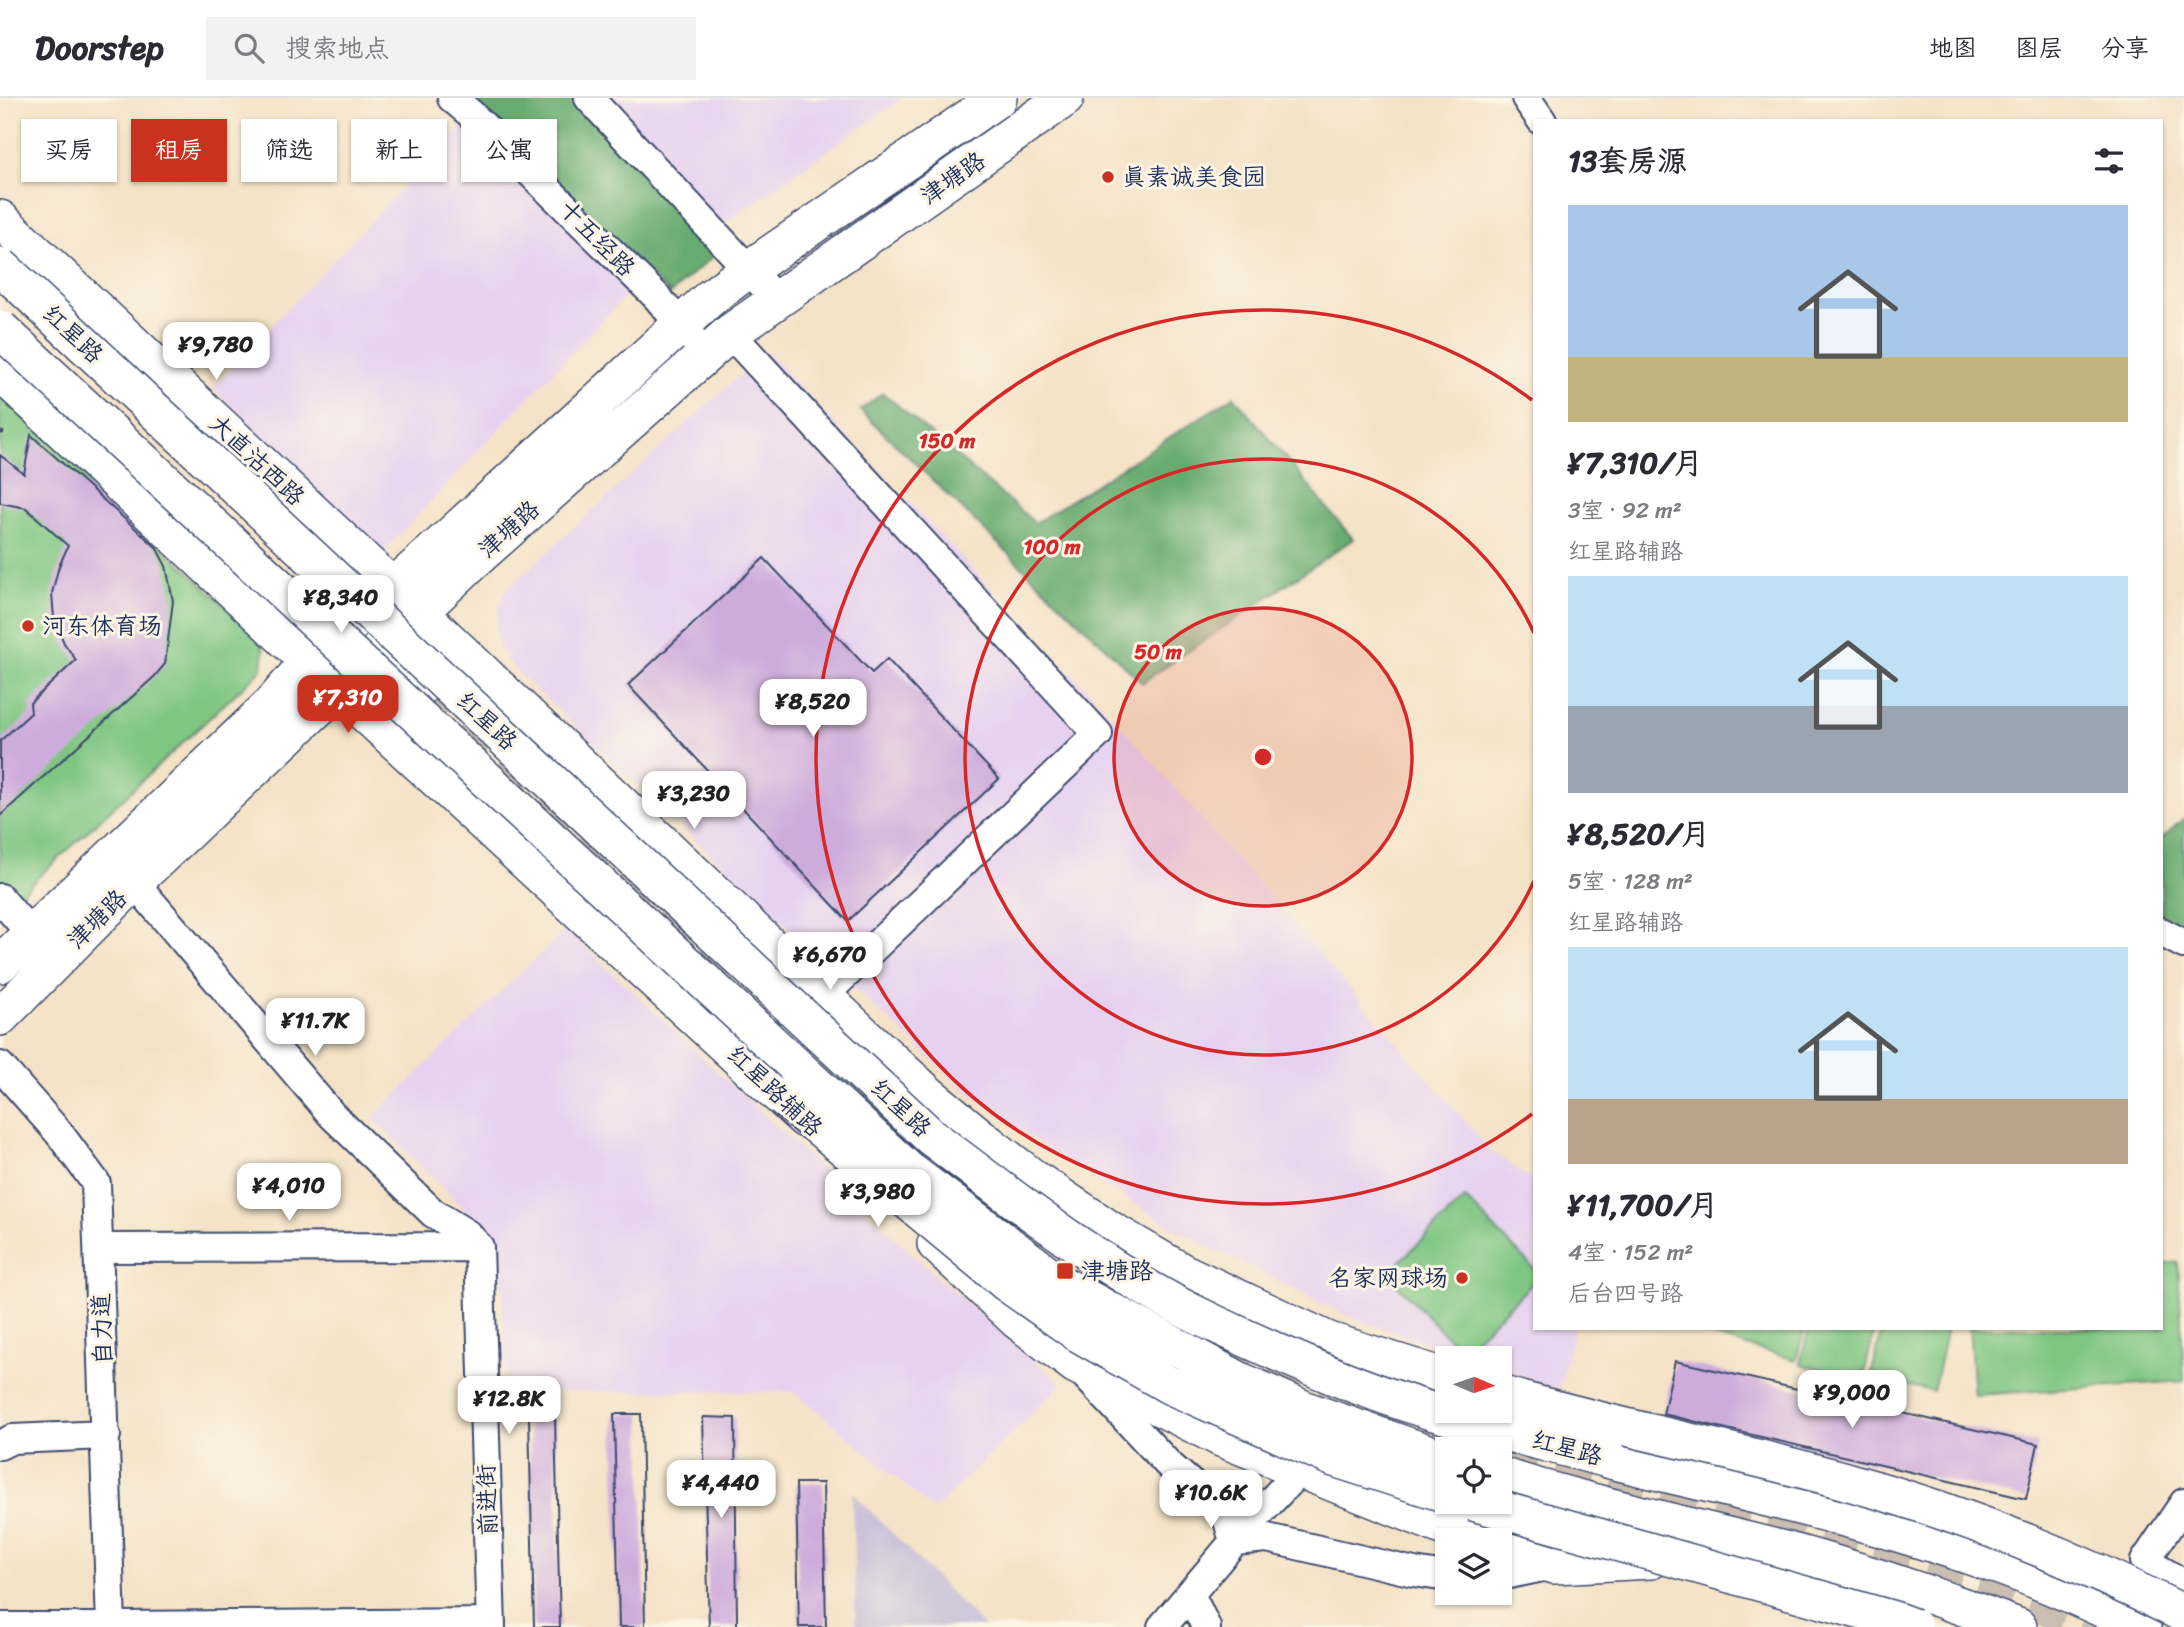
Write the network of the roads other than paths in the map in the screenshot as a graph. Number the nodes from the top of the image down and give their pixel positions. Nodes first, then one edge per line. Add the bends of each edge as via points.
1 (452, 98) edge
2 (589, 98) edge
3 (998, 98) edge
4 (1065, 98) edge
5 (1525, 98) edge
6 (1541, 119) edge
7 (0, 219) edge
8 (0, 266) edge
9 (748, 269) junction
10 (776, 299) junction
11 (680, 325) junction
12 (0, 329) edge
13 (719, 343) junction
14 (0, 372) edge
15 (471, 563) junction
16 (404, 597) junction
17 (268, 622) junction
18 (481, 670) junction
19 (332, 671) junction
20 (418, 690) tunnel mouth
21 (285, 715) junction
22 (395, 740) junction
23 (134, 882) junction
24 (0, 898) edge
25 (2163, 933) edge
26 (31, 934) junction
27 (2184, 944) edge
28 (0, 964) edge
29 (797, 1009) junction
30 (0, 1017) edge
31 (0, 1066) edge
32 (755, 1071) junction
33 (783, 1097) junction
34 (479, 1247) junction
35 (99, 1248) junction
36 (1076, 1365) junction
37 (1435, 1374) edge
38 (1512, 1398) edge
39 (106, 1435) junction
40 (0, 1445) edge
41 (1435, 1456) edge
42 (1300, 1470) junction
43 (1512, 1480) edge
44 (1435, 1490) edge
45 (2184, 1503) edge
46 (1512, 1513) edge
47 (1447, 1528) edge
48 (1234, 1541) junction
49 (1512, 1553) edge
50 (1651, 1559) dead end
51 (1554, 1565) junction
52 (1512, 1574) edge
53 (1435, 1575) edge
54 (2184, 1584) edge
55 (1190, 1594) junction
56 (1957, 1604) junction
57 (2184, 1605) edge
58 (2184, 1614) edge
59 (491, 1625) edge
60 (111, 1626) edge
61 (0, 1627) edge
62 (1162, 1627) edge
63 (1206, 1627) edge
64 (1913, 1627) edge
65 (1997, 1627) edge
66 (2018, 1627) edge
67 (2142, 1627) edge
68 (2172, 1627) edge

1 - 11 street, 十五经路 via 656,296
2 - 9 street
3 - 9 main road, 津塘路
4 - 10 main road, 津塘路
5 - 6 street
7 - 16 main road, 大直沽西路
8 - 67 main road, 红星路, bridge via 930,1136 1075,1244 1208,1320 1339,1378 1450,1417 1868,1525 1986,1561
9 - 10 street
9 - 11 main road, 津塘路
10 - 13 main road, 津塘路
11 - 13 street, 十五经路
11 - 16 main road, 津塘路 via 434,551
12 - 41 main road, 红星路, bridge via 908,1170 1062,1285 1228,1374 1308,1411
13 - 15 main road, 津塘路
13 - 29 street, 十五经路 via 1098,734
14 - 17 main road
15 - 16 main road, 津塘路
15 - 18 main road via 462,584 460,618 469,650
16 - 18 main road
16 - 19 main road, 津塘路
16 - 19 main road, 津塘路
17 - 19 main road
17 - 21 main road via 283,660
18 - 29 main road
19 - 20 main road via 403,679
19 - 21 main road, 津塘路
19 - 22 main road via 364,684
21 - 22 main road via 347,720
21 - 23 main road, 津塘路
21 - 26 main road, 津塘路
22 - 32 main road, 红星路辅路
23 - 30 main road, 津塘路
23 - 34 street via 332,1115 433,1213
24 - 26 street
25 - 27 street
26 - 28 main road, 津塘路
29 - 32 street
29 - 37 main road via 865,1035 928,1094 1033,1178 1182,1272 1329,1341
31 - 35 street, 自力道 via 96,1183
32 - 33 main road, 红星路辅路
33 - 36 main road, 红星路辅路 via 1017,1320
33 - 44 main road, bridge via 1007,1283 1078,1333 1169,1385 1334,1458
34 - 35 street
34 - 59 street, 前进街
35 - 39 street, 自力道
36 - 42 main road, 红星路辅路 via 1221,1438
36 - 48 street via 1169,1465 1226,1514
38 - 58 main road, bridge via 1903,1498 2015,1537
39 - 40 street via 12,1439
39 - 60 street, 自力道
42 - 47 main road, 红星路辅路
42 - 48 street
43 - 56 main road, 红星路 via 1798,1554
45 - 54 street via 2145,1561
46 - 64 main road, bridge
48 - 53 street via 1267,1538
48 - 55 street
49 - 51 main road
50 - 51 main road
51 - 52 street
55 - 62 street
55 - 63 street
56 - 65 main road
56 - 66 main road, 红星路
57 - 68 street
59 - 60 street
60 - 61 street

